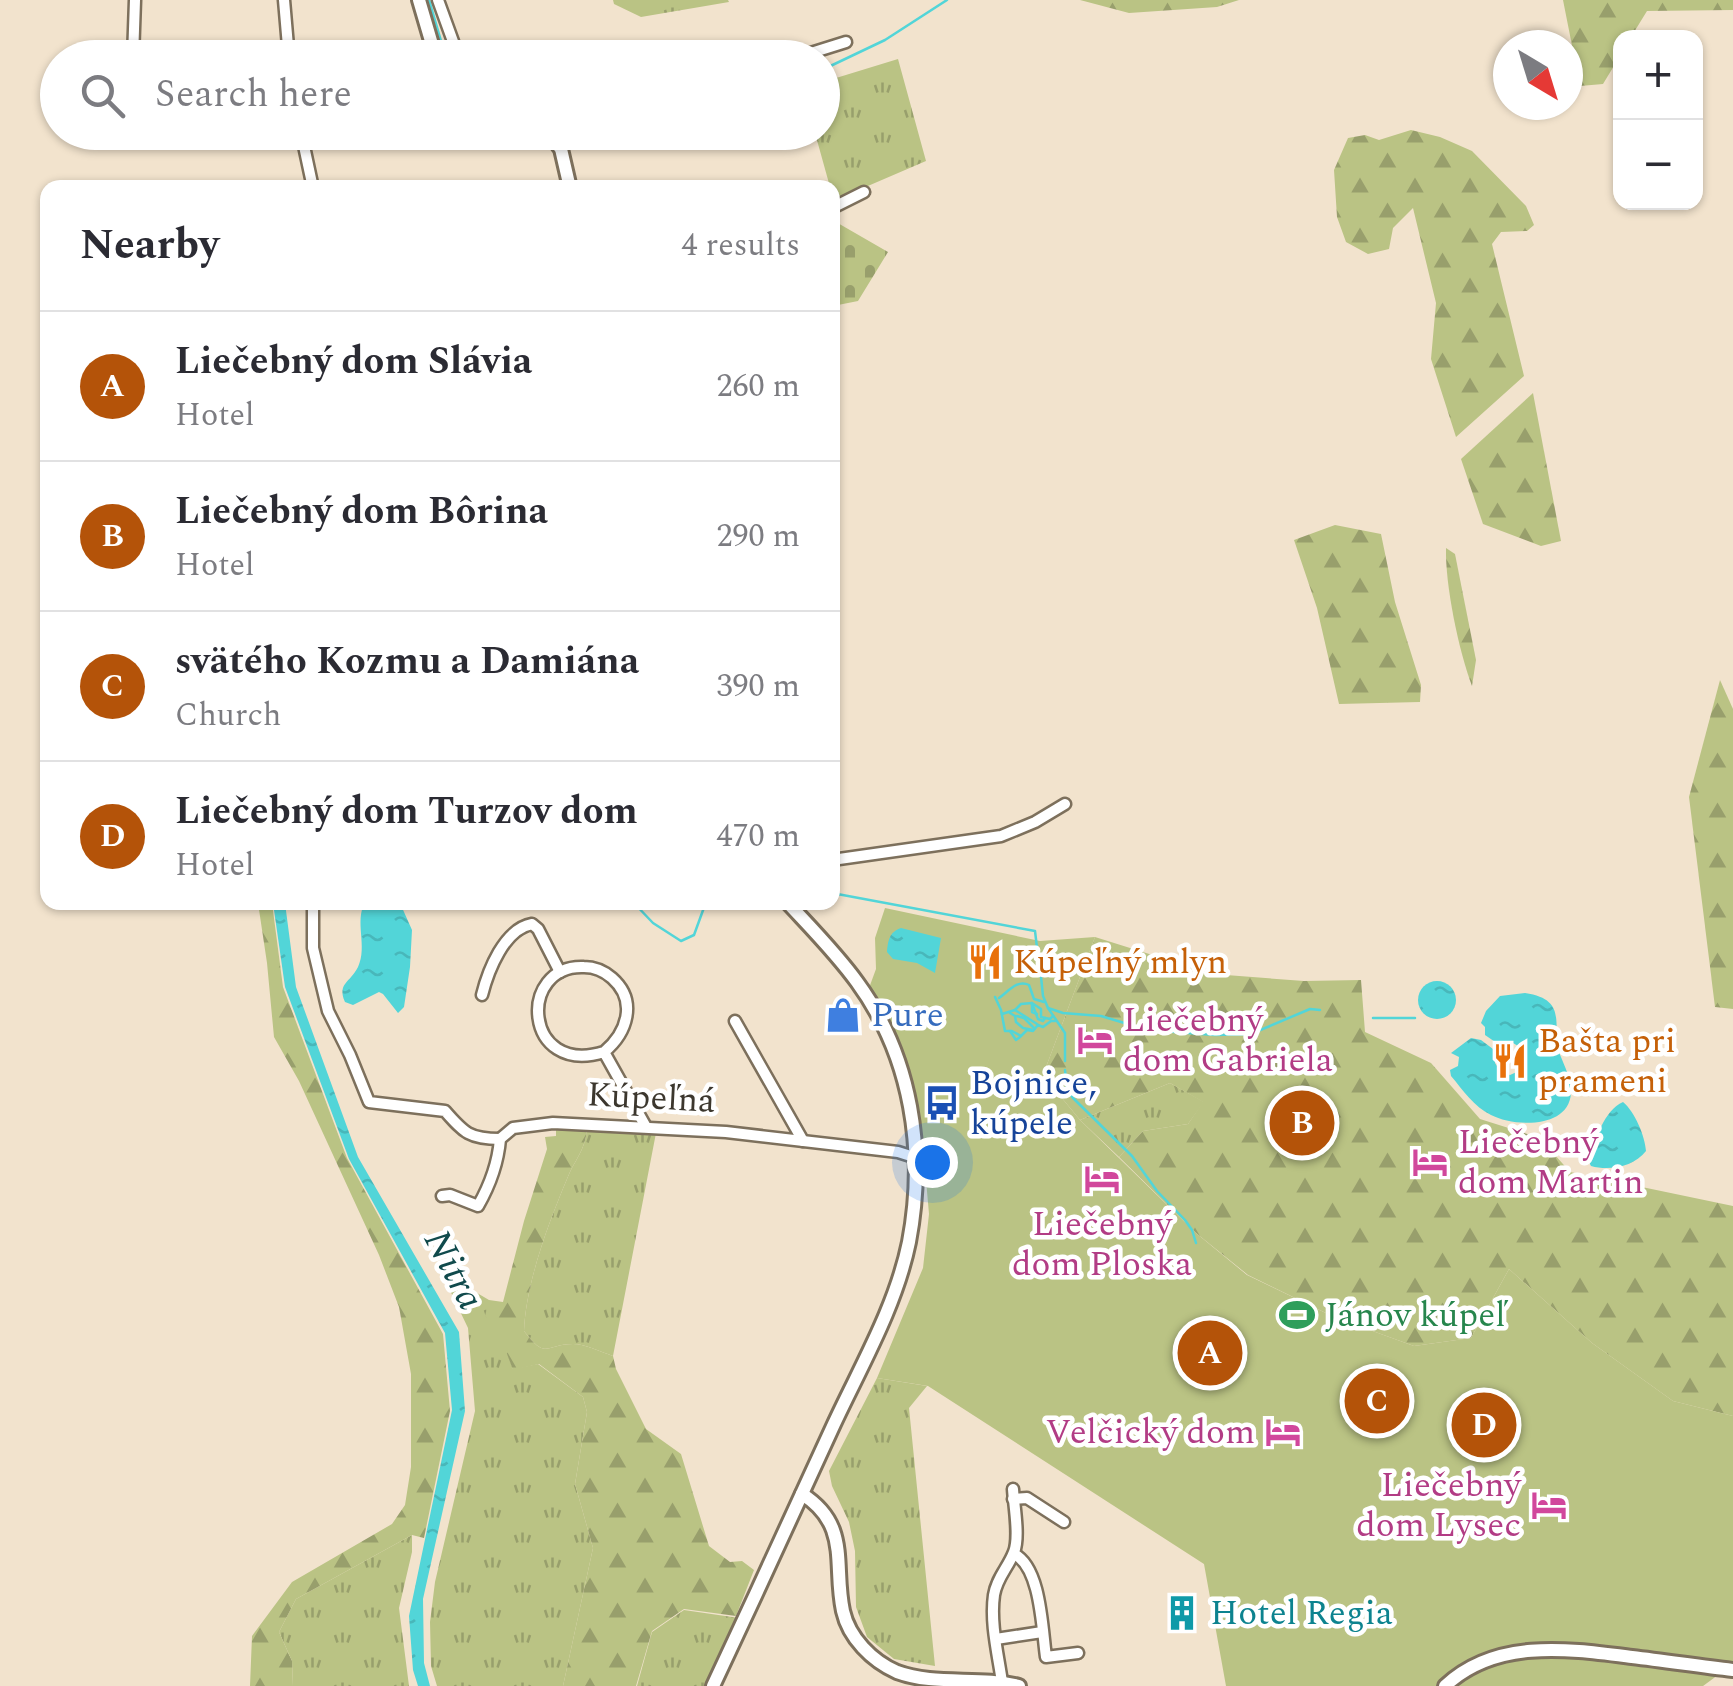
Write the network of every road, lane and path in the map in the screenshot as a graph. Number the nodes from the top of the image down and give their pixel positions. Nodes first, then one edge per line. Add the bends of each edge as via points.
1 (136, 0) edge
2 (284, 0) edge
3 (419, 0) edge
4 (438, 0) edge
5 (134, 40) edge
6 (287, 40) edge
7 (431, 40) edge
8 (452, 40) edge
9 (846, 42) dead end
10 (840, 44) edge
11 (305, 150) edge
12 (561, 150) edge
13 (310, 180) edge
14 (568, 180) edge
15 (864, 192) dead end
16 (840, 204) edge
17 (1065, 804) dead end
18 (840, 859) edge
19 (313, 910) edge
20 (794, 910) edge
21 (560, 972) junction
22 (482, 995) dead end
23 (734, 1021) dead end
24 (604, 1052) junction
25 (646, 1127) junction
26 (500, 1139) junction
27 (803, 1141) junction
28 (917, 1151) junction
29 (442, 1196) dead end
30 (802, 1494) junction
31 (1064, 1522) dead end
32 (1014, 1554) junction
33 (1042, 1632) junction
34 (996, 1639) junction
35 (1078, 1652) dead end
36 (1733, 1670) edge
37 (1002, 1682) junction
38 (713, 1686) edge
39 (1018, 1686) edge
40 (1446, 1686) edge

1 - 5 street
2 - 6 street
3 - 7 street
4 - 8 street
9 - 10 street
11 - 13 street
12 - 14 street
15 - 16 street
17 - 18 street via 1001,836
19 - 26 street via 328,1011 368,1102 445,1111 476,1139
20 - 28 street via 859,984 878,1017 902,1072
21 - 22 street via 538,928 524,925 494,958
21 - 24 street via 538,1000 542,1034 570,1056
21 - 24 street via 595,968 622,990 626,1024
23 - 27 street, Kúpeľná
24 - 25 street
25 - 26 street, Kúpeľná via 553,1123 513,1128
25 - 27 street, Kúpeľná
26 - 29 street via 478,1206
27 - 28 street, Kúpeľná
28 - 30 street via 908,1244 896,1283
30 - 37 street via 832,1525 843,1610 870,1654 923,1680
30 - 38 street
31 - 32 street via 1013,1494
32 - 33 street via 1032,1572
32 - 34 street via 994,1592
33 - 34 street
33 - 35 street via 1046,1657
34 - 37 street
36 - 40 street via 1540,1648 1488,1659
37 - 39 street

